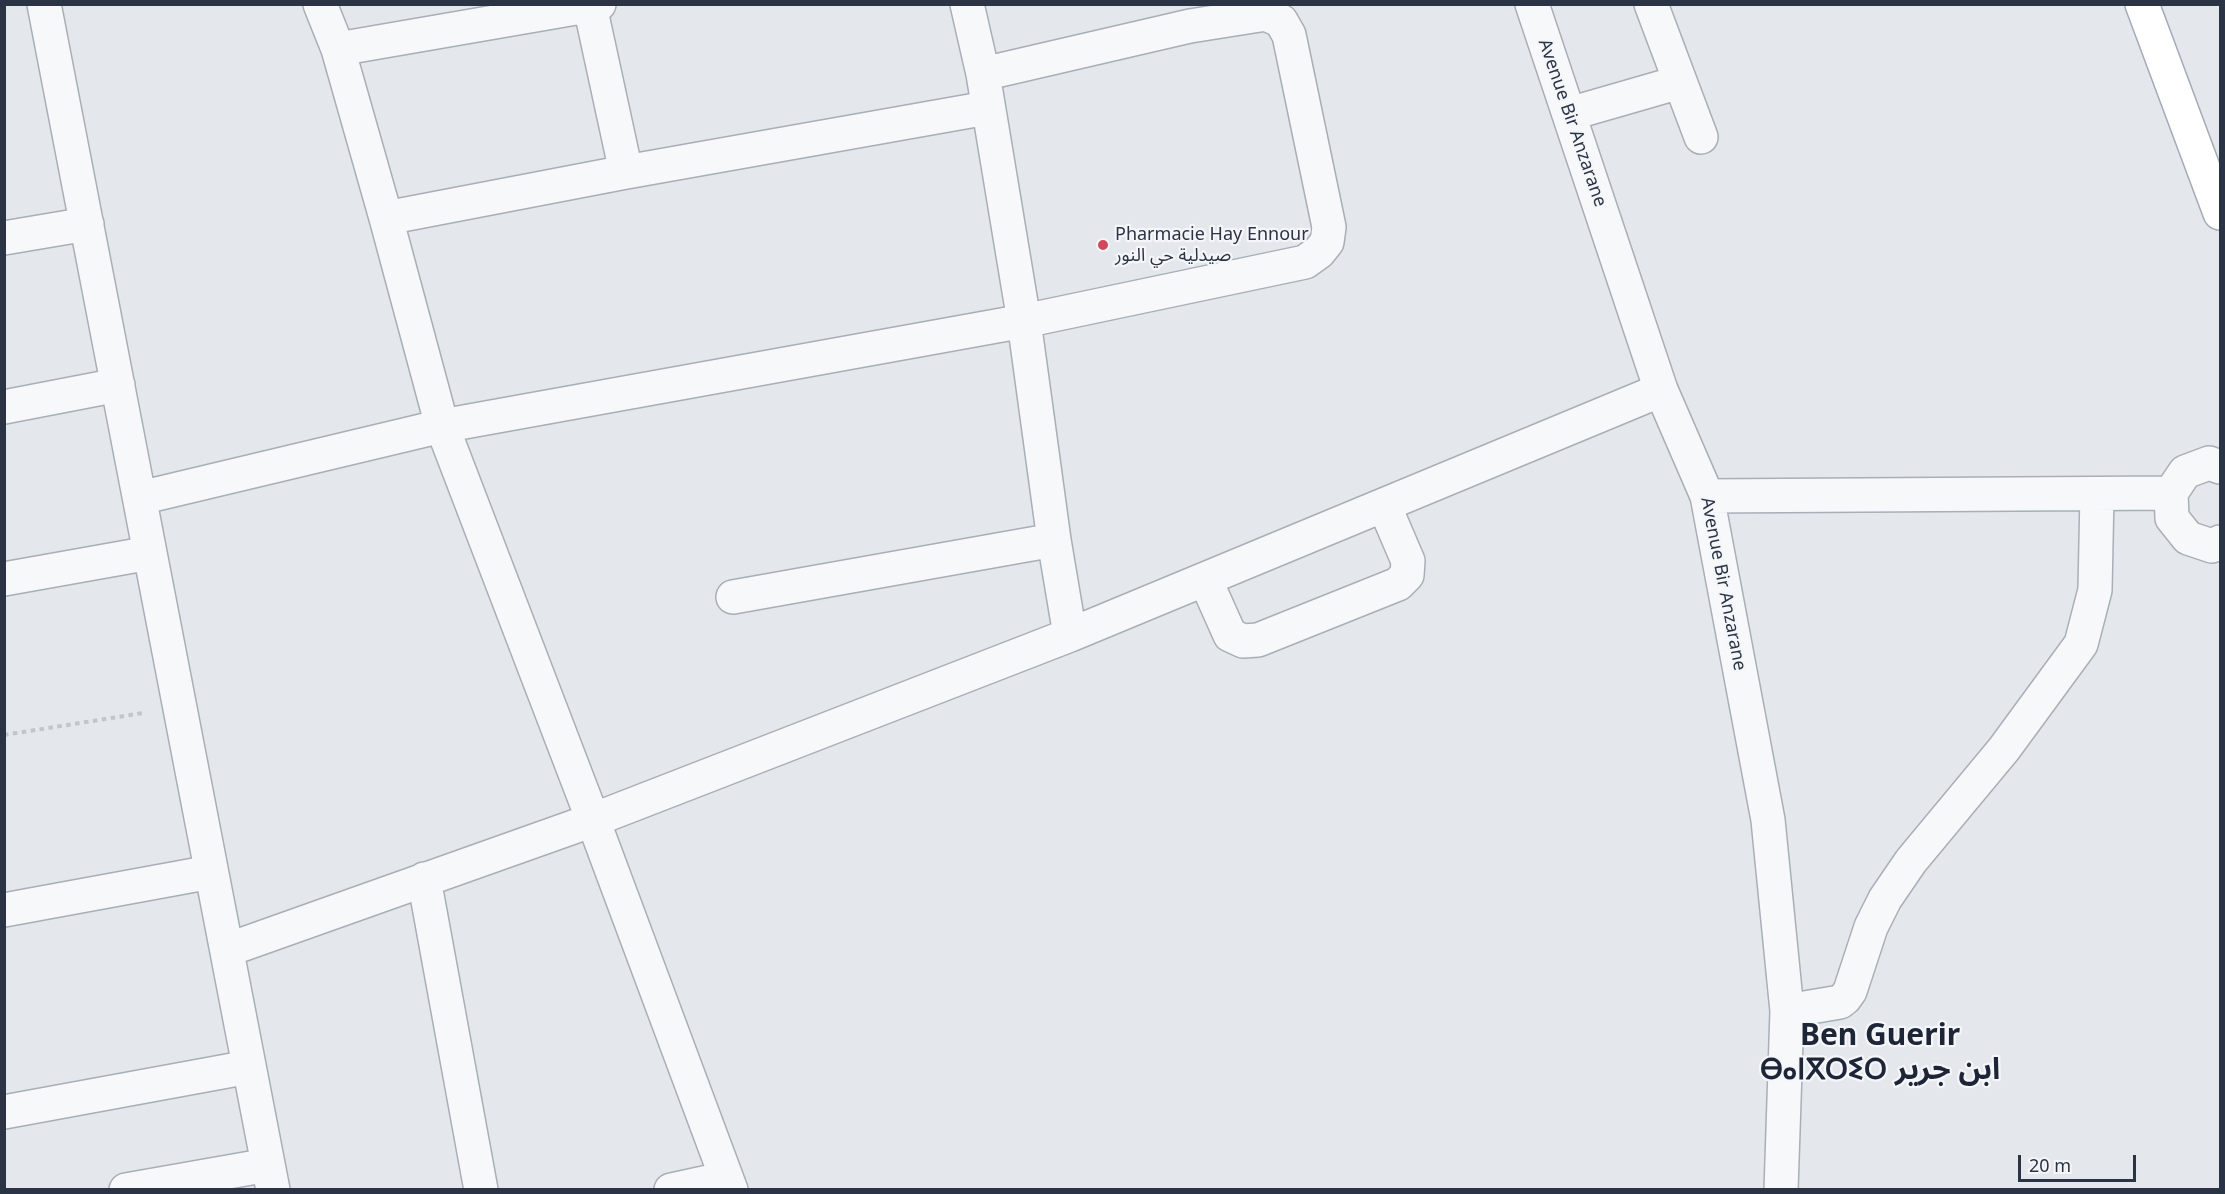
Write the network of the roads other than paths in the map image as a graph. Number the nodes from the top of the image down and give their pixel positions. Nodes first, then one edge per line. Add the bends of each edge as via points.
1 (44, 4) edge
2 (320, 4) edge
3 (967, 4) edge
4 (1532, 4) edge
5 (1651, 4) edge
6 (2142, 4) edge
7 (594, 5) edge
8 (1187, 16) edge
9 (338, 49) junction
10 (983, 74) junction
11 (1680, 82) junction
12 (987, 108) junction
13 (1569, 114) junction
14 (1701, 137) dead end
15 (626, 172) junction
16 (2220, 213) edge
17 (386, 218) junction
18 (87, 224) junction
19 (4, 238) edge
20 (1024, 321) junction
21 (118, 385) junction
22 (1661, 390) junction
23 (4, 407) edge
24 (442, 426) junction
25 (2220, 467) edge
26 (2171, 493) junction
27 (2097, 494) junction
28 (1707, 496) junction
29 (140, 498) junction
30 (1384, 505) junction
31 (1054, 540) junction
32 (2220, 542) edge
33 (150, 554) junction
34 (4, 579) edge
35 (1205, 579) junction
36 (733, 597) dead end
37 (1070, 635) junction
38 (593, 820) junction
39 (211, 872) junction
40 (424, 879) junction
41 (4, 910) edge
42 (227, 950) junction
43 (1787, 1011) junction
44 (249, 1068) junction
45 (4, 1112) edge
46 (270, 1177) edge
47 (728, 1184) edge
48 (126, 1190) edge
49 (481, 1190) edge
50 (671, 1190) edge
51 (1781, 1190) edge

1 - 18 street
2 - 9 street
3 - 10 street
4 - 13 street, Avenue Bir Anzarane
5 - 11 street
6 - 16 main road
7 - 9 street
7 - 15 street
8 - 10 street
8 - 20 street via 1266,14 1281,21 1289,35 1329,227 1327,242 1305,262
9 - 17 street
10 - 12 street
11 - 13 street
11 - 14 street
12 - 15 street
12 - 20 street
13 - 22 street, Avenue Bir Anzarane
15 - 17 street
17 - 24 street
18 - 19 street
18 - 21 street
20 - 24 street
20 - 31 street
21 - 23 street
21 - 29 street
22 - 28 street, Avenue Bir Anzarane
22 - 30 street
24 - 29 street
24 - 38 street
25 - 26 street via 2209,463 2185,472
26 - 27 street
26 - 32 street via 2172,518 2188,538 2212,546
27 - 28 street
27 - 43 street via 2094,590 2081,644 1885,899 1845,998
28 - 43 street, Avenue Bir Anzarane via 1768,820
29 - 33 street
30 - 35 street
30 - 35 street via 1407,561 1407,575 1398,584 1258,640 1243,641 1230,635
31 - 36 street
31 - 37 street
33 - 34 street
33 - 39 street
35 - 37 street
37 - 38 street
38 - 40 street
38 - 47 street
39 - 41 street
39 - 42 street
40 - 42 street
40 - 49 street
42 - 44 street
43 - 51 street, Avenue Bir Anzarane
44 - 45 street
44 - 46 street
46 - 48 street
47 - 50 street

